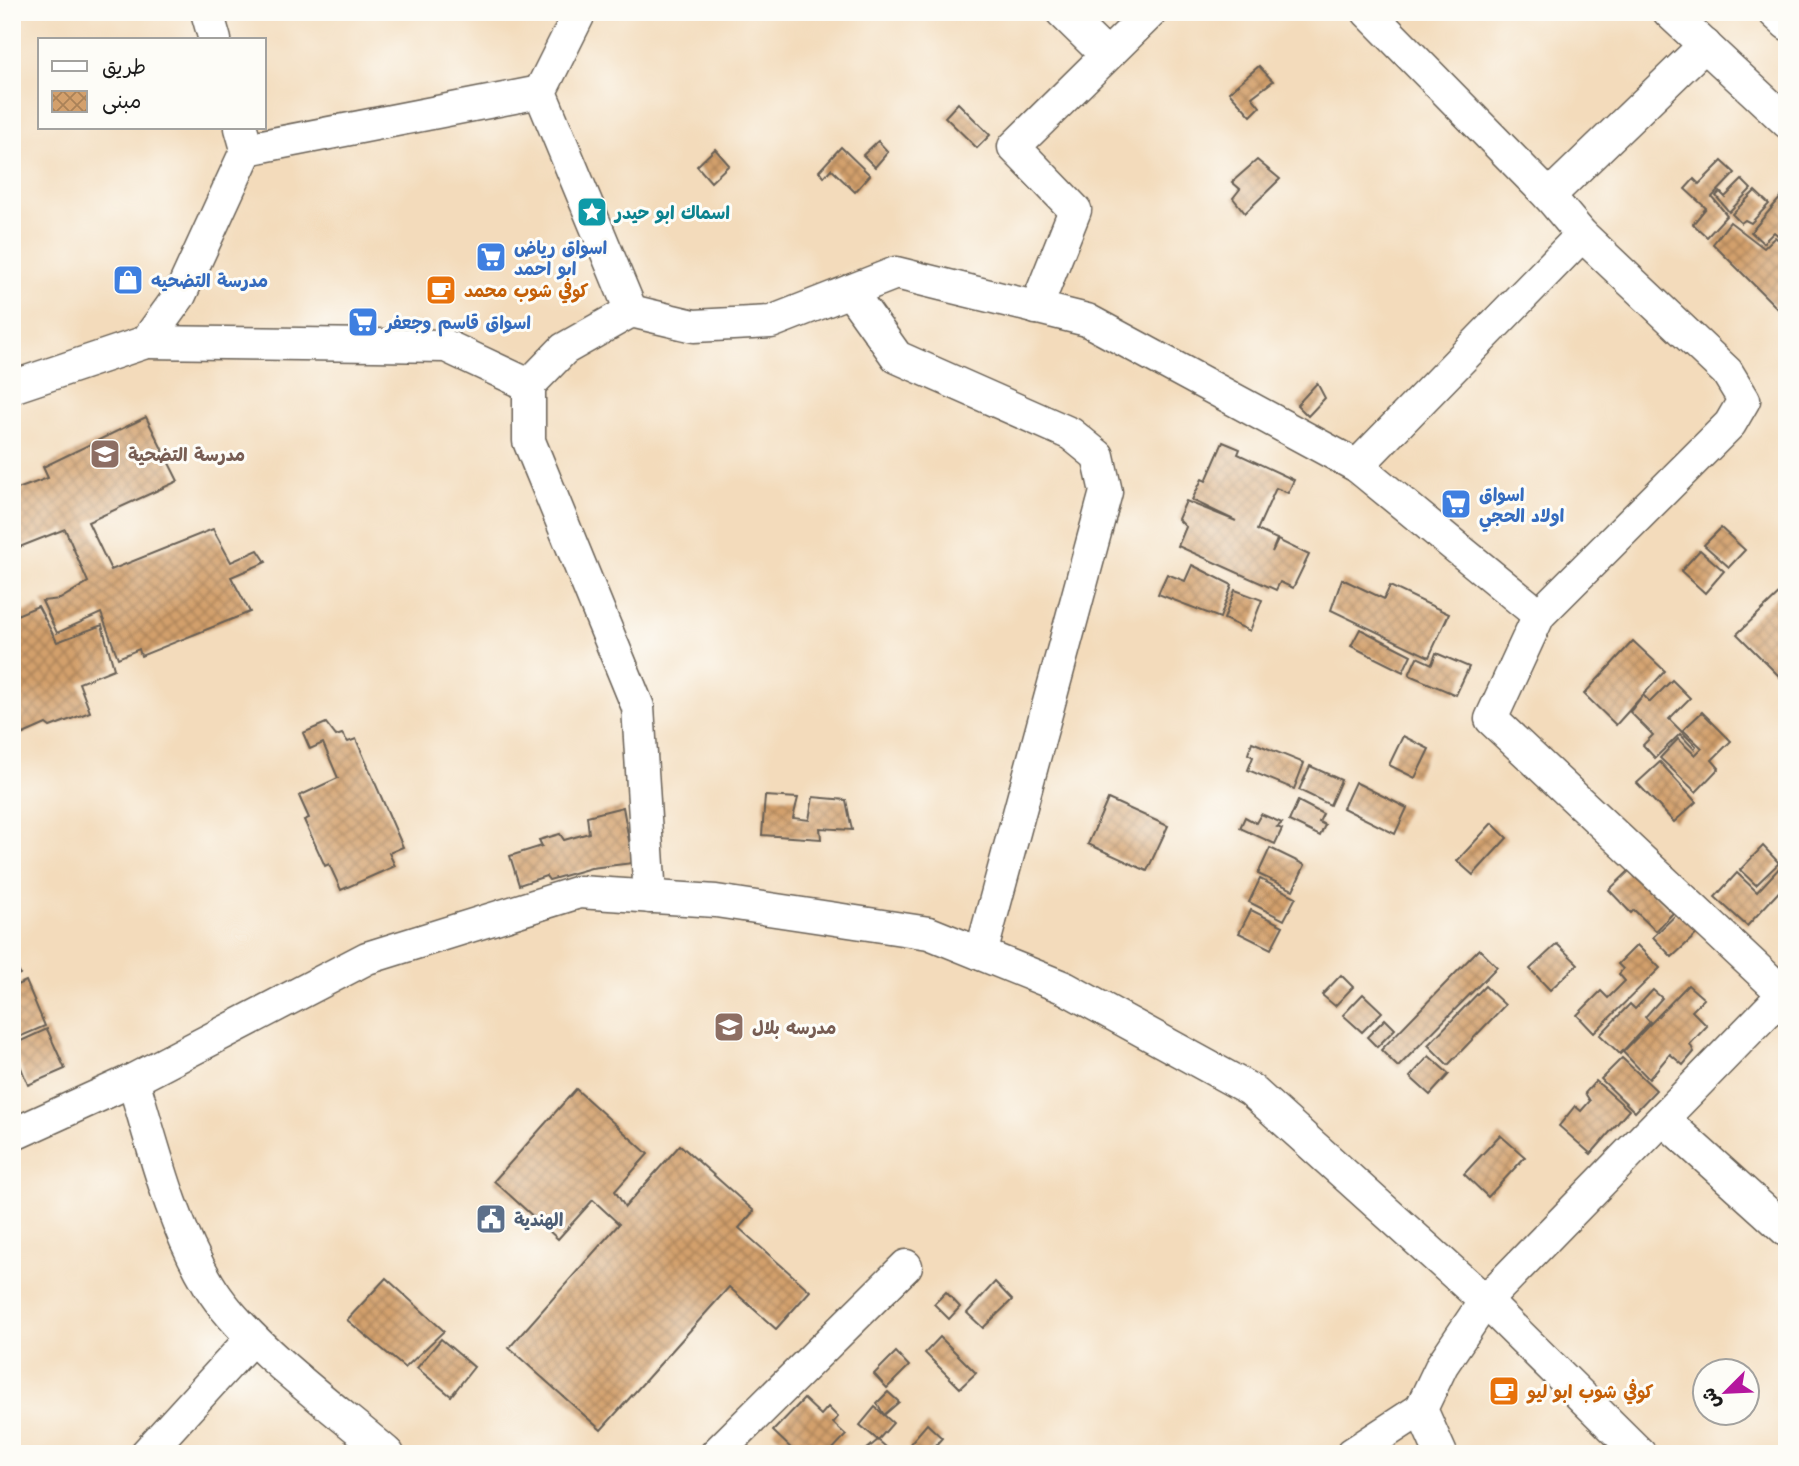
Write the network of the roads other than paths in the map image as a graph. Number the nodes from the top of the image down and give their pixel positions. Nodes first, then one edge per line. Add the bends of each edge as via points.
1 (207, 12) edge
2 (580, 12) edge
3 (1062, 12) edge
4 (1151, 12) edge
5 (1368, 12) edge
6 (1669, 12) edge
7 (1774, 12) edge
8 (1787, 24) edge
9 (214, 38) edge
10 (1705, 45) junction
11 (1105, 54) junction
12 (540, 92) junction
13 (1787, 122) edge
14 (244, 138) edge
15 (1549, 197) junction
16 (1582, 235) junction
17 (850, 291) junction
18 (1036, 308) junction
19 (631, 310) junction
20 (146, 342) junction
21 (528, 385) junction
22 (12, 387) edge
23 (1357, 467) junction
24 (1539, 615) junction
25 (650, 897) junction
26 (981, 954) junction
27 (1785, 992) edge
28 (132, 1080) junction
29 (1663, 1119) junction
30 (12, 1135) edge
31 (1787, 1231) edge
32 (906, 1266) dead end
33 (1485, 1301) junction
34 (253, 1338) junction
35 (1421, 1409) junction
36 (146, 1454) edge
37 (388, 1454) edge
38 (716, 1454) edge
39 (1352, 1454) edge
40 (1441, 1454) edge
41 (1640, 1454) edge

1 - 9 street
2 - 12 street
3 - 11 street
4 - 11 street
5 - 15 street
6 - 10 street
7 - 8 street
10 - 13 street
10 - 15 street
11 - 18 street via 1014,147 1075,210
12 - 14 street
12 - 19 street
14 - 20 street via 180,295
15 - 16 street
16 - 23 street
16 - 24 street via 1727,372 1744,400 1730,424
17 - 18 street via 896,273
17 - 19 street via 771,322 694,326
17 - 26 street via 897,357 1071,434 1098,456 1106,492
18 - 23 street via 1087,320
19 - 21 street via 564,349
20 - 21 street via 446,346
20 - 22 street
21 - 25 street via 528,441 638,707
23 - 24 street
24 - 27 street via 1491,719
25 - 26 street via 716,901 929,933
25 - 28 street via 579,892 367,958
26 - 33 street via 1065,988 1251,1090
27 - 29 street
28 - 30 street
28 - 34 street via 174,1213 210,1287
29 - 31 street
29 - 33 street
32 - 38 street
33 - 35 street via 1442,1365
33 - 41 street
34 - 36 street
34 - 37 street
35 - 39 street
35 - 40 street

